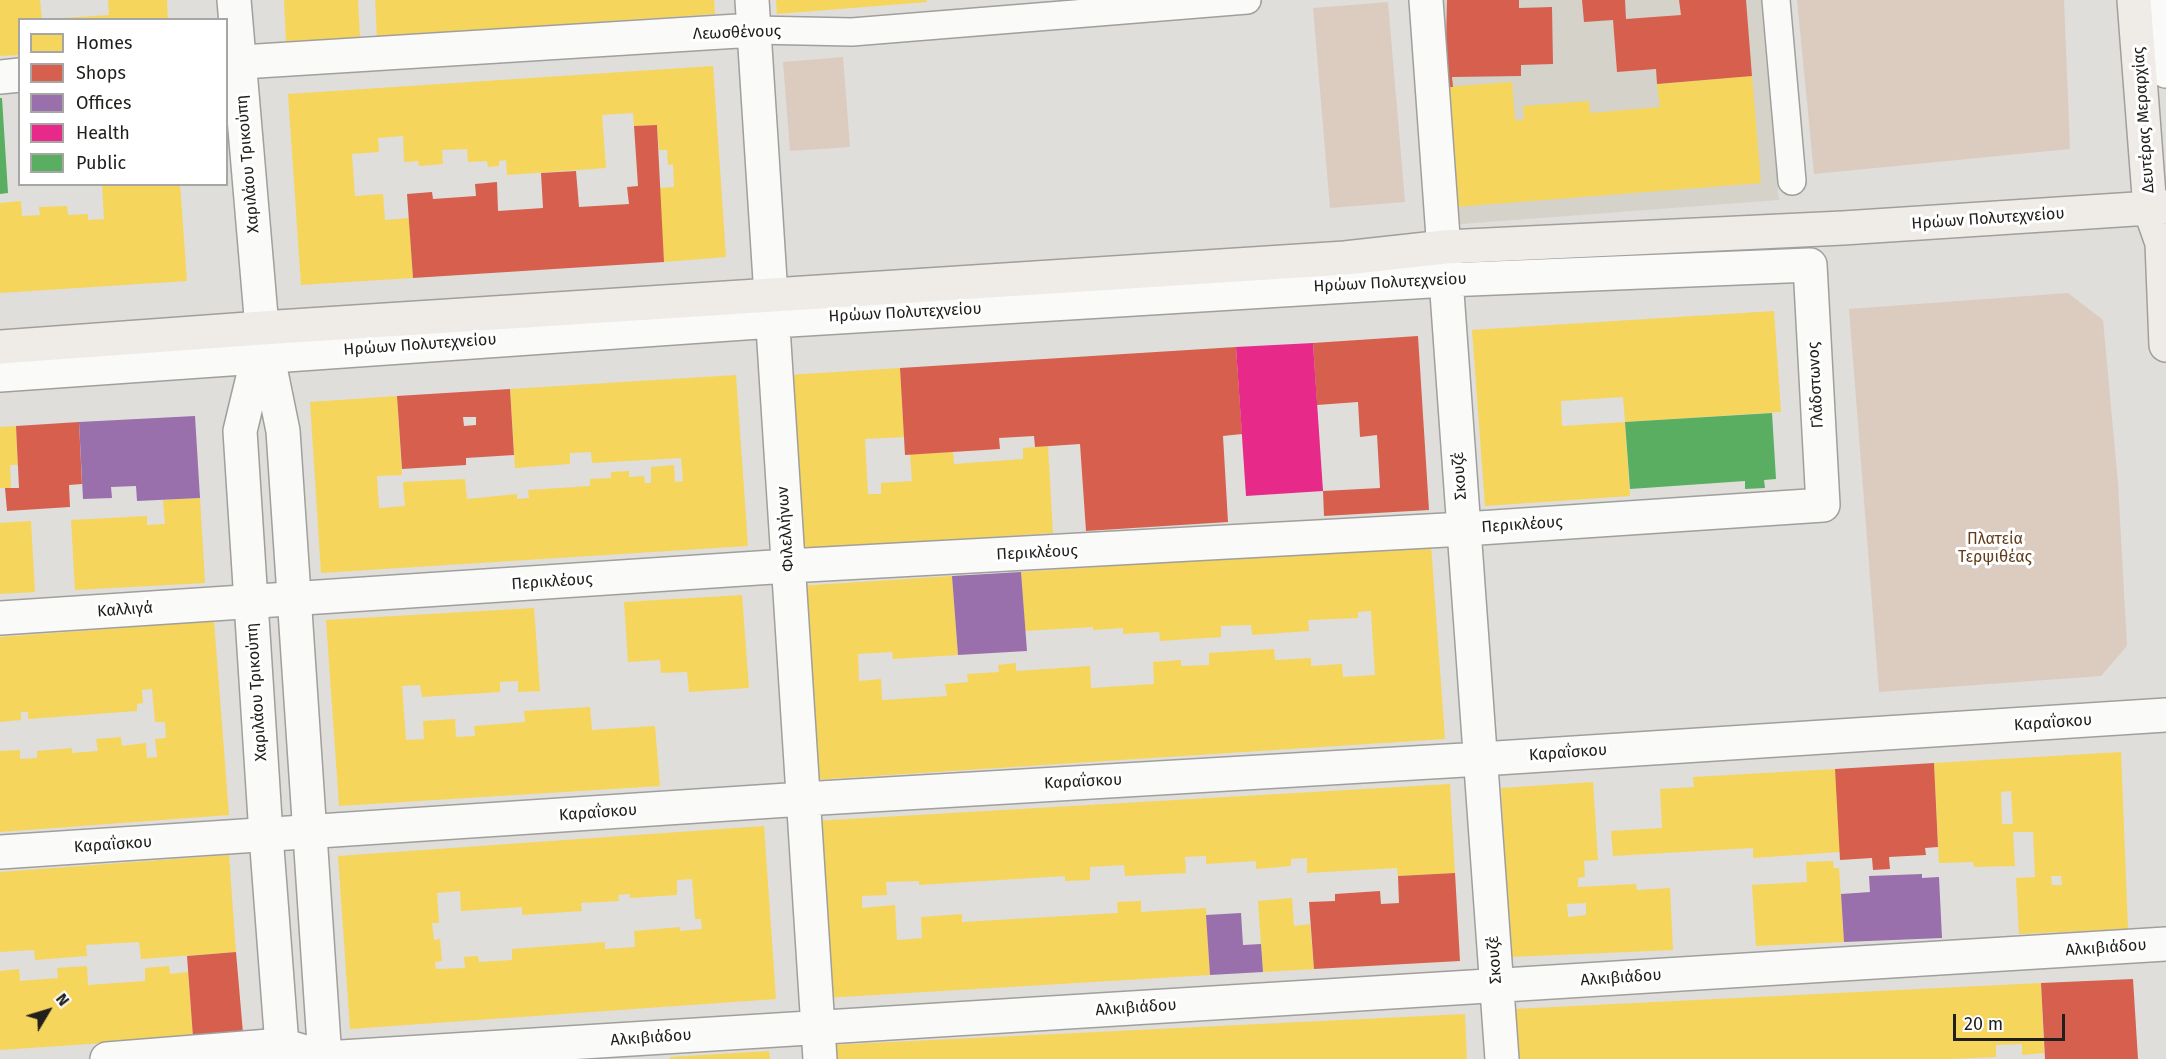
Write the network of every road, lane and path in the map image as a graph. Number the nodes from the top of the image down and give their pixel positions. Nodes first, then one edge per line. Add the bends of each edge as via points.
1 (234, 0) edge
2 (1247, 0) edge
3 (1426, 0) edge
4 (1776, 0) edge
5 (2134, 0) edge
6 (2161, 0) edge
7 (753, 15) edge
8 (233, 62) edge
9 (2166, 71) edge
10 (18, 75) edge
11 (0, 77) edge
12 (1791, 181) dead end
13 (2161, 223) edge
14 (1445, 247) junction
15 (1810, 265) joint
16 (1446, 280) junction
17 (772, 308) junction
18 (2166, 345) edge
19 (0, 347) edge
20 (263, 347) junction
21 (0, 375) edge
22 (1823, 505) joint
23 (1464, 529) junction
24 (789, 566) junction
25 (295, 599) junction
26 (251, 603) junction
27 (0, 618) edge
28 (2166, 715) edge
29 (1481, 759) junction
30 (803, 799) junction
31 (310, 832) junction
32 (266, 835) junction
33 (0, 852) edge
34 (2166, 944) edge
35 (1497, 985) junction
36 (819, 1043) edge
37 (282, 1052) edge
38 (107, 1059) edge
39 (325, 1059) edge
40 (1502, 1059) edge

1 - 8 street, Χαριλάου Τρικούπη
2 - 7 street, Λεωσθένους via 852,32
3 - 14 street, Σκουζέ
4 - 12 street
5 - 13 main road, Δευτέρας Μεραρχίας
6 - 9 street, Δευτέρας Μεραρχίας
7 - 8 street, Λεωσθένους
7 - 17 street, Φιλελλήνων
8 - 20 street, Χαριλάου Τρικούπη
10 - 11 street
13 - 14 main road, Ηρώων Πολυτεχνείου via 1811,230
13 - 18 main road, Δευτέρας Μεραρχίας
14 - 16 street, Σκουζέ
14 - 17 main road, Ηρώων Πολυτεχνείου via 1345,258 893,289
15 - 16 street, Ηρώων Πολυτεχνείου
15 - 22 street, Γλάδστωνος
16 - 17 street, Ηρώων Πολυτεχνείου
16 - 23 street, Σκουζέ
17 - 20 main road, Ηρώων Πολυτεχνείου via 701,301
17 - 24 street, Φιλελλήνων
19 - 20 main road, Ηρώων Πολυτεχνείου
20 - 21 street, Ηρώων Πολυτεχνείου
20 - 25 street, Χαριλάου Τρικούπη via 283,431
20 - 26 street, Χαριλάου Τρικούπη via 240,431
22 - 23 street, Περικλέους
23 - 24 street, Περικλέους
23 - 29 street, Σκουζέ
24 - 25 street, Περικλέους
24 - 30 street, Φιλελλήνων
25 - 26 street, Περικλέους
25 - 31 street, Χαριλάου Τρικούπη
26 - 27 street, Καλλιγά
26 - 32 street, Χαριλάου Τρικούπη
28 - 29 street, Καραΐσκου
29 - 30 street, Καραΐσκου
29 - 35 street, Σκουζέ
30 - 31 street, Καραΐσκου
30 - 36 street, Φιλελλήνων
31 - 32 street, Καραΐσκου
31 - 39 street, Χαριλάου Τρικούπη
32 - 33 street, Καραΐσκου
32 - 37 street, Χαριλάου Τρικούπη
34 - 35 street, Αλκιβιάδου
35 - 36 street, Αλκιβιάδου
35 - 40 street, Σκουζέ
36 - 39 street, Αλκιβιάδου
37 - 38 street, Αλκιβιάδου
37 - 39 street, Αλκιβιάδου

